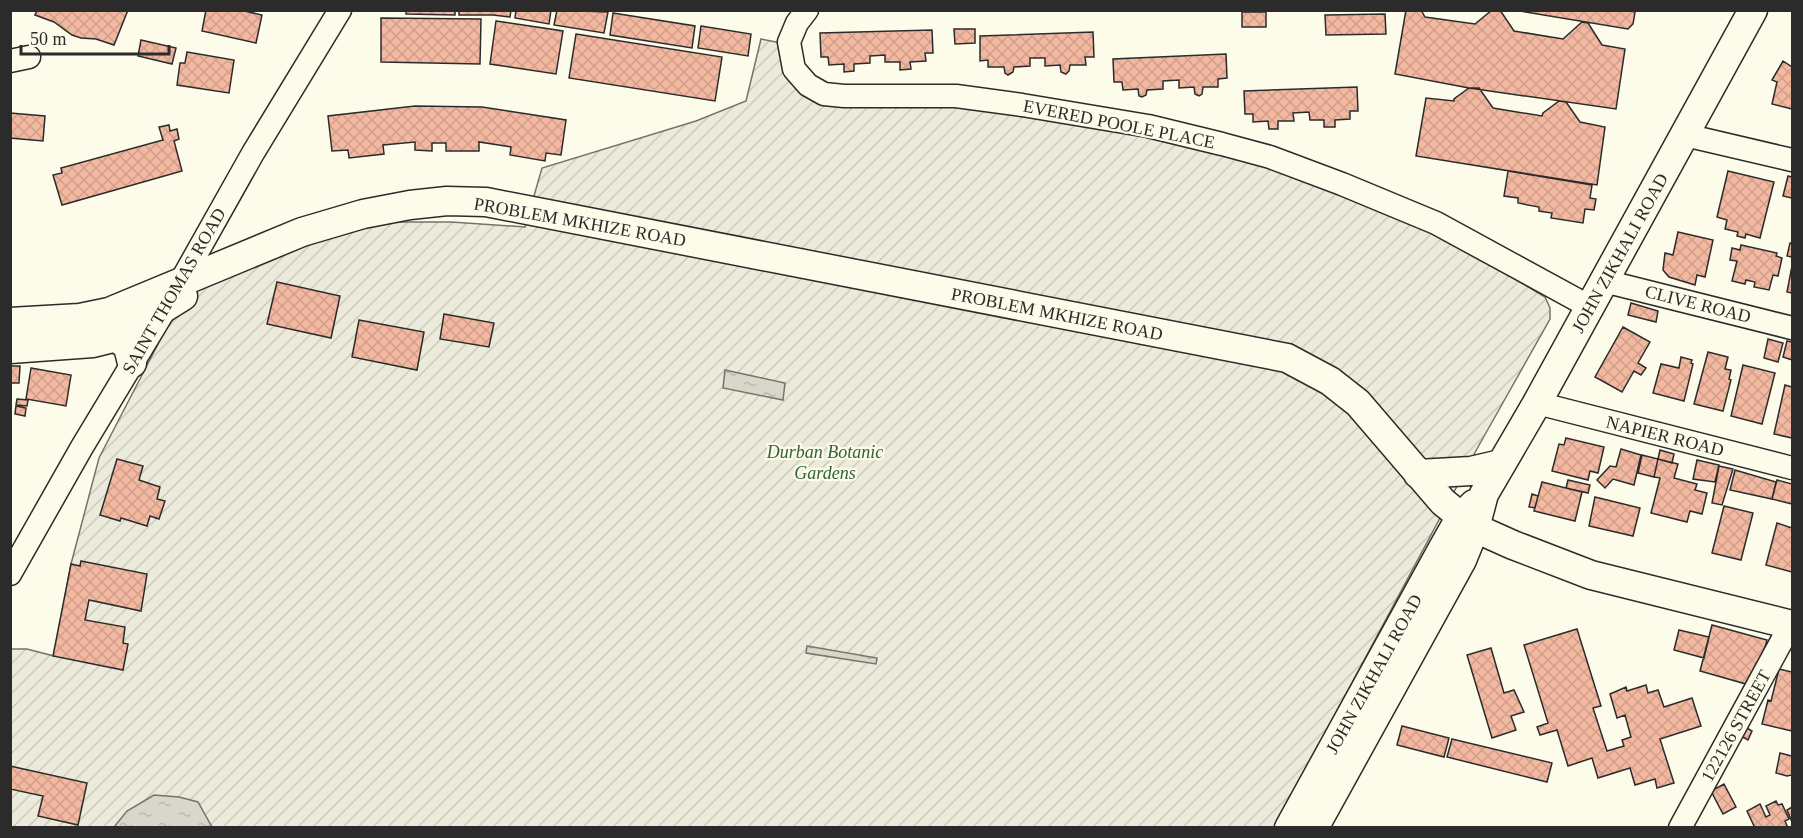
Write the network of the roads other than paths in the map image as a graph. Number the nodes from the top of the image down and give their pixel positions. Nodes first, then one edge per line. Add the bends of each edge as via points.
1 (340, 10) edge
2 (807, 10) edge
3 (1753, 10) edge
4 (1685, 135) junction
5 (1792, 160) edge
6 (254, 253) junction
7 (208, 259) junction
8 (1604, 281) junction
9 (174, 294) junction
10 (1590, 306) junction
11 (10, 322) edge
12 (1792, 328) edge
13 (117, 337) junction
14 (10, 349) edge
15 (132, 363) junction
16 (1537, 403) junction
17 (1501, 464) junction
18 (1792, 468) edge
19 (1418, 474) junction
20 (1467, 523) junction
21 (10, 574) edge
22 (1792, 624) edge
23 (1289, 828) edge
24 (1314, 828) edge
25 (1680, 828) edge

1 - 7 street, SAINT THOMAS ROAD via 253,153
2 - 10 street, EVERED POOLE PLACE via 789,42 794,69 808,85 824,94 956,96 1022,105 1148,126 1260,154 1436,223
3 - 4 main road, JOHN ZIKHALI ROAD
4 - 5 street
4 - 8 main road, JOHN ZIKHALI ROAD
6 - 7 main road
6 - 9 main road
6 - 19 main road, PROBLEM MKHIZE ROAD via 302,232 363,214 447,201 486,202 1287,358 1330,381 1358,403
7 - 9 main road
8 - 10 main road, JOHN ZIKHALI ROAD
8 - 12 street, CLIVE ROAD
9 - 11 main road via 80,318
9 - 13 main road
9 - 15 street, SAINT THOMAS ROAD
10 - 16 main road, JOHN ZIKHALI ROAD
13 - 14 main road via 93,343
13 - 15 main road via 128,347
15 - 21 street, SAINT THOMAS ROAD
16 - 17 main road, JOHN ZIKHALI ROAD
16 - 18 street, NAPIER ROAD
17 - 19 main road via 1471,471
17 - 20 main road, JOHN ZIKHALI ROAD
19 - 20 main road, PROBLEM MKHIZE ROAD
20 - 22 main road, PROBLEM MKHIZE ROAD via 1592,575
20 - 23 main road, JOHN ZIKHALI ROAD
20 - 24 main road, JOHN ZIKHALI ROAD via 1462,560
22 - 25 street, 122126 STREET

